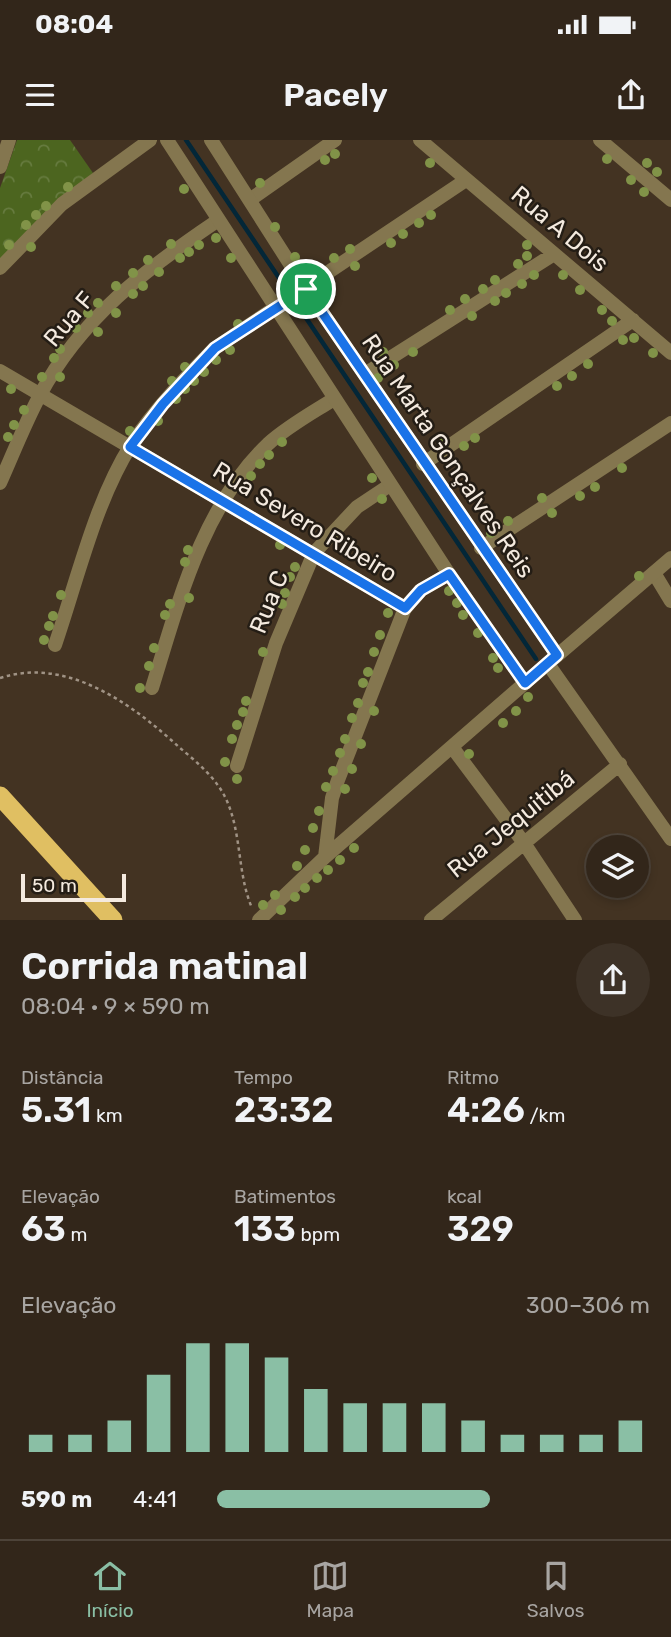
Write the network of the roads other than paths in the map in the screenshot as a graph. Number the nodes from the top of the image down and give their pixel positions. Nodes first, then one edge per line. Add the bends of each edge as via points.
1 (9, 140) edge
2 (150, 140) edge
3 (167, 140) edge
4 (211, 140) edge
5 (335, 140) edge
6 (420, 140) edge
7 (600, 140) edge
8 (0, 167) edge
9 (466, 180) junction
10 (251, 199) junction
11 (671, 200) edge
12 (217, 221) junction
13 (554, 254) junction
14 (0, 268) edge
15 (306, 289) junction
16 (277, 308) junction
17 (633, 320) junction
18 (671, 353) edge
19 (0, 371) edge
20 (365, 374) junction
21 (40, 394) junction
22 (334, 399) junction
23 (671, 423) edge
24 (130, 447) junction
25 (424, 464) junction
26 (0, 483) edge
27 (390, 485) junction
28 (225, 500) junction
29 (481, 548) junction
30 (314, 553) junction
31 (671, 558) edge
32 (654, 573) junction
33 (449, 574) junction
34 (671, 601) edge
35 (405, 608) junction
36 (55, 645) dead end
37 (552, 659) junction
38 (525, 683) junction
39 (152, 688) dead end
40 (452, 747) junction
41 (621, 764) junction
42 (237, 766) dead end
43 (0, 796) edge
44 (671, 839) edge
45 (524, 843) junction
46 (325, 857) junction
47 (113, 919) edge
48 (258, 919) edge
49 (430, 919) edge
50 (575, 919) edge

1 - 8 street
2 - 14 street via 62,204
3 - 12 street
4 - 10 street, Rua Marta Gonçalves Reis
5 - 10 street
6 - 9 street, Rua A Dois
7 - 11 street
9 - 13 street, Rua A Dois
9 - 15 street
10 - 15 street, Rua Marta Gonçalves Reis
12 - 16 street
12 - 21 street, Rua F via 125,288 83,333
13 - 17 street, Rua A Dois
13 - 20 street
15 - 16 street
15 - 20 street, Rua Marta Gonçalves Reis
16 - 22 street
16 - 24 street via 215,348
17 - 18 street, Rua A Dois
17 - 25 street
19 - 21 street, Rua Severo Ribeiro
20 - 25 street, Rua Marta Gonçalves Reis
21 - 24 street, Rua Severo Ribeiro
21 - 26 street, Rua F
22 - 27 street
22 - 28 street via 268,444
23 - 29 street
24 - 28 street, Rua Severo Ribeiro
24 - 36 street via 104,503
25 - 29 street, Rua Marta Gonçalves Reis
27 - 30 street, Rua C via 357,507
27 - 33 street
28 - 30 street, Rua Severo Ribeiro
28 - 39 street via 181,595
29 - 37 street, Rua Marta Gonçalves Reis
30 - 35 street, Rua Severo Ribeiro
30 - 42 street, Rua C via 276,643
31 - 32 street
32 - 34 street
32 - 37 street
33 - 35 street via 421,590
33 - 38 street
35 - 46 street via 338,780
37 - 38 street
37 - 41 street, Rua Marta Gonçalves Reis
38 - 40 street
40 - 45 street
40 - 46 street
41 - 44 street, Rua Marta Gonçalves Reis
41 - 45 street, Rua Jequitibá
43 - 47 highway
45 - 49 street, Rua Jequitibá
45 - 50 street
46 - 48 street

